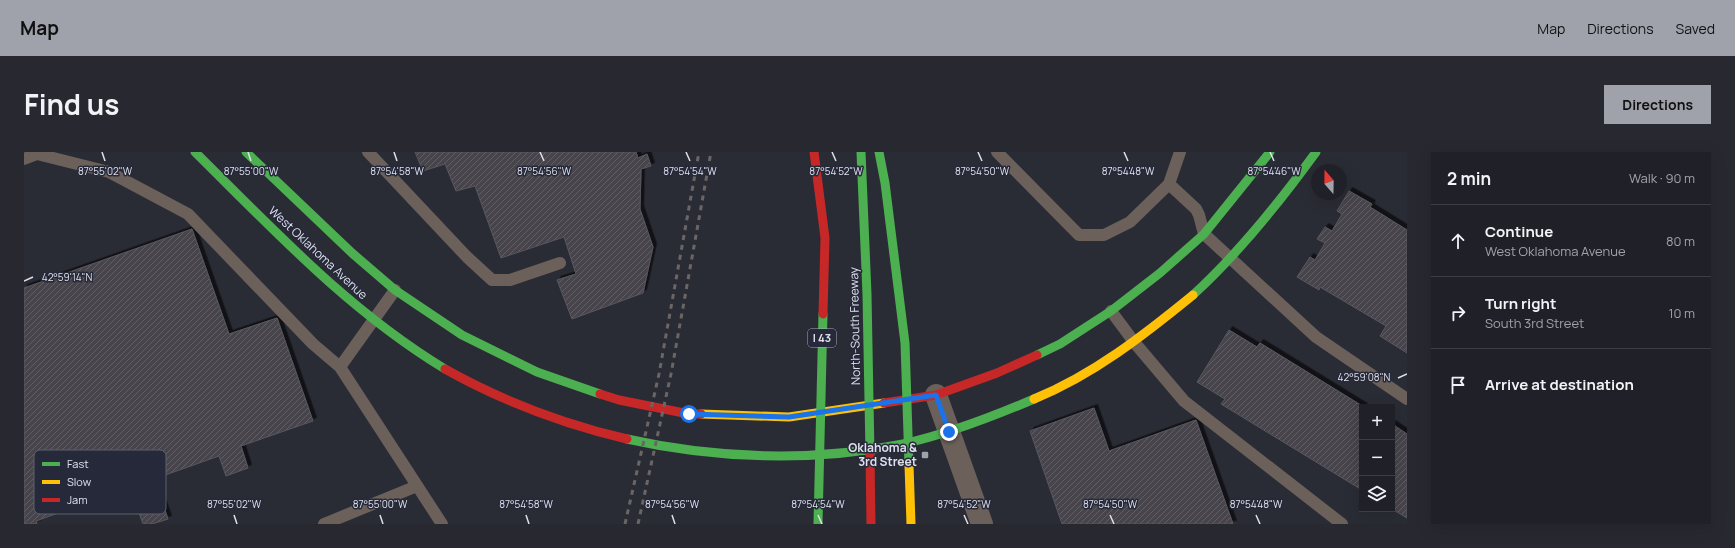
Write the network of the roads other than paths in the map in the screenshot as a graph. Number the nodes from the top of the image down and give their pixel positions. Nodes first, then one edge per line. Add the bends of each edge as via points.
1 (195, 152) edge
2 (246, 152) edge
3 (368, 152) edge
4 (814, 152) edge
5 (861, 152) edge
6 (879, 152) edge
7 (997, 152) edge
8 (1180, 152) edge
9 (1270, 152) edge
10 (1316, 152) edge
11 (24, 158) edge
12 (1169, 184) junction
13 (1204, 234) junction
14 (1231, 260) junction
15 (560, 263) dead end
16 (395, 290) junction
17 (1111, 311) junction
18 (374, 320) junction
19 (1134, 342) junction
20 (340, 367) junction
21 (936, 395) junction
22 (1407, 399) edge
23 (949, 432) junction
24 (417, 486) junction
25 (324, 524) edge
26 (442, 524) edge
27 (818, 524) edge
28 (871, 524) edge
29 (911, 524) edge
30 (982, 524) edge
31 (1342, 524) edge

1 - 18 main road, West Oklahoma Avenue via 339,293
2 - 16 main road, West Oklahoma Avenue via 352,253
3 - 15 lane via 492,280 510,280
4 - 27 main road, I 43, bridge via 825,238
5 - 28 main road, North-South Freeway, bridge via 867,294
6 - 29 main road, bridge via 905,343
7 - 12 lane via 1079,234 1104,235 1130,222
8 - 12 lane
9 - 13 main road, West Oklahoma Avenue
10 - 14 main road, West Oklahoma Avenue via 1290,191
11 - 20 lane via 37,154 109,172 188,214 313,344
12 - 13 lane via 1196,209
13 - 14 lane
13 - 17 main road, West Oklahoma Avenue
14 - 19 main road, West Oklahoma Avenue via 1167,318
14 - 22 lane via 1316,337
16 - 18 lane
16 - 21 main road, West Oklahoma Avenue via 462,335 537,372 619,400 689,414 789,417
17 - 19 lane
17 - 21 main road, West Oklahoma Avenue via 1060,344 997,373
18 - 20 lane
18 - 23 main road, West Oklahoma Avenue via 431,361 476,386 553,418 639,443 716,453 810,455 886,447
19 - 23 main road, West Oklahoma Avenue via 1105,362 1029,403
19 - 31 lane via 1184,401
20 - 24 lane
21 - 23 street
23 - 30 street
24 - 25 lane
24 - 26 lane

